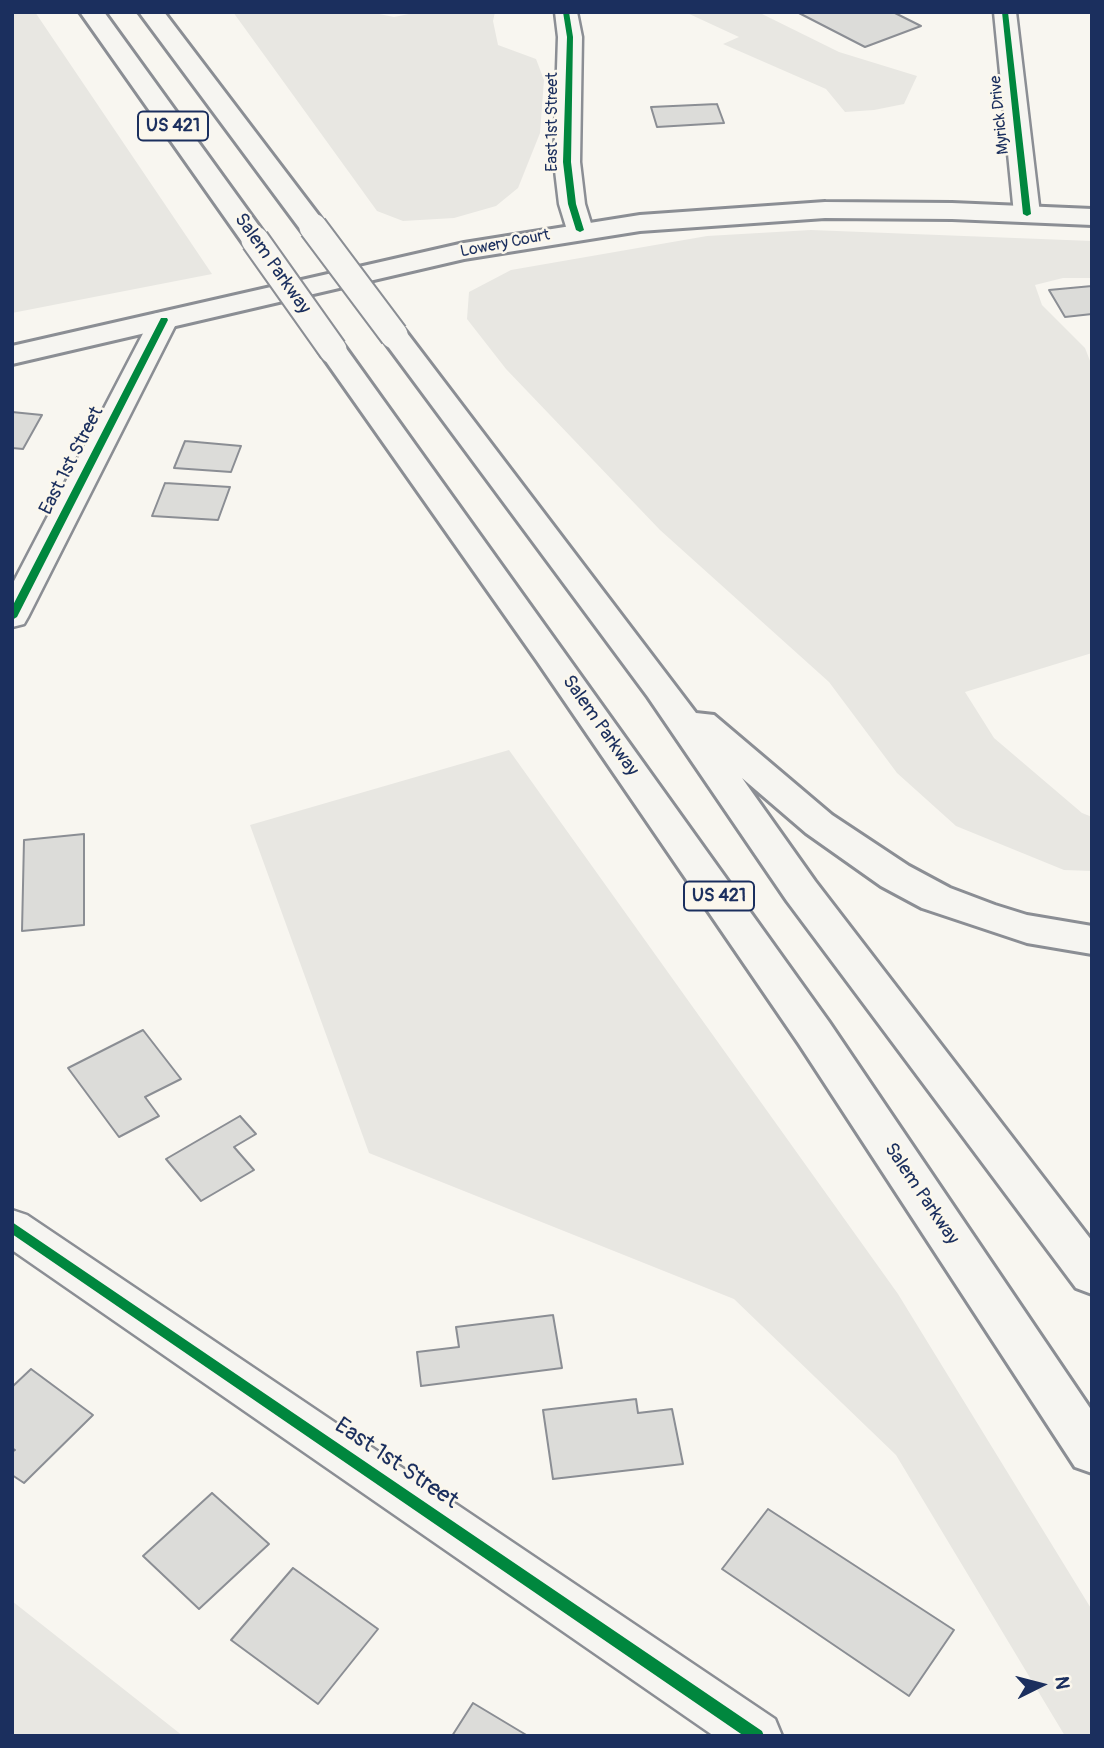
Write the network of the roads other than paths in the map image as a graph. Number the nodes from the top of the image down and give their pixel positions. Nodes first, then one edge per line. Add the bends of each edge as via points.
1 (92, 12) edge
2 (151, 12) edge
3 (566, 12) edge
4 (1006, 12) edge
5 (1027, 214) junction
6 (1092, 217) edge
7 (580, 230) junction
8 (163, 320) junction
9 (12, 355) edge
10 (12, 617) edge
11 (661, 689) junction
12 (1092, 940) edge
13 (12, 1227) edge
14 (1092, 1275) edge
15 (1092, 1452) edge
16 (757, 1736) edge

1 - 15 main road, Salem Parkway / US 421, bridge via 814,1033
2 - 11 main road, US 421, bridge
3 - 7 street, East 1st Street via 570,37 567,162
4 - 5 street, Myrick Drive
5 - 6 main road, Lowery Court
5 - 7 main road, Lowery Court via 825,210
7 - 8 main road, Lowery Court via 464,251
8 - 9 main road, Lowery Court
8 - 10 street, East 1st Street
11 - 12 main road via 819,824 895,876 981,915 1027,929
11 - 14 main road, US 421 via 801,891
13 - 16 street, East 1st Street

